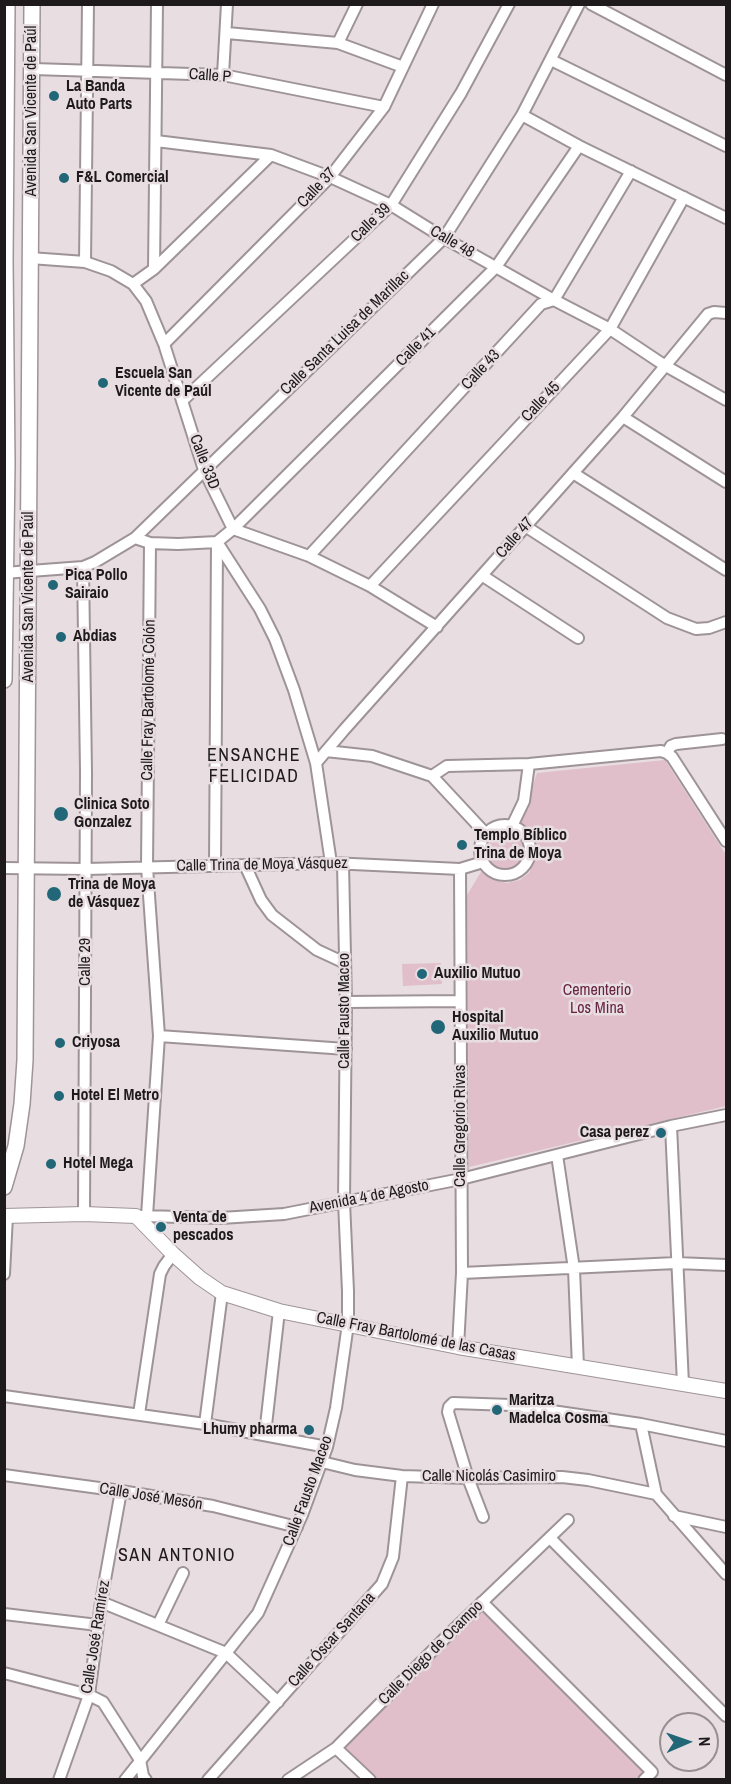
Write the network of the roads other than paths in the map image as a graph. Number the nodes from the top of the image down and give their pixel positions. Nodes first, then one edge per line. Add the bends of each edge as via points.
1 (7, 4) edge
2 (32, 4) edge
3 (88, 4) edge
4 (157, 4) edge
5 (227, 4) edge
6 (357, 4) edge
7 (433, 4) edge
8 (509, 4) edge
9 (579, 4) edge
10 (591, 4) edge
11 (227, 33) junction
12 (338, 43) junction
13 (551, 60) junction
14 (403, 67) junction
15 (33, 69) junction
16 (88, 72) junction
17 (157, 73) junction
18 (223, 75) junction
19 (726, 75) edge
20 (384, 107) junction
21 (522, 115) junction
22 (156, 141) junction
23 (579, 146) junction
24 (726, 146) edge
25 (271, 155) junction
26 (631, 171) junction
27 (330, 177) junction
28 (684, 197) junction
29 (391, 205) junction
30 (726, 218) edge
31 (444, 238) junction
32 (30, 258) junction
33 (5, 260) edge
34 (85, 262) junction
35 (496, 267) junction
36 (154, 269) junction
37 (134, 284) junction
38 (554, 300) junction
39 (726, 313) edge
40 (610, 329) junction
41 (164, 344) junction
42 (664, 365) junction
43 (726, 400) edge
44 (182, 401) junction
45 (623, 417) junction
46 (6, 464) edge
47 (204, 470) junction
48 (573, 473) junction
49 (726, 482) edge
50 (525, 526) junction
51 (233, 529) junction
52 (135, 538) junction
53 (217, 542) junction
54 (150, 543) junction
55 (309, 555) junction
56 (83, 567) junction
57 (726, 570) edge
58 (29, 571) junction
59 (5, 573) edge
60 (483, 576) junction
61 (370, 586) junction
62 (726, 622) edge
63 (437, 627) junction
64 (578, 638) dead end
65 (4, 680) edge
66 (722, 739) dead end
67 (326, 751) junction
68 (667, 753) junction
69 (316, 764) junction
70 (529, 764) junction
71 (432, 776) junction
72 (512, 826) junction
73 (486, 834) junction
74 (726, 841) edge
75 (483, 862) junction
76 (332, 863) junction
77 (344, 864) junction
78 (215, 865) junction
79 (245, 865) junction
80 (147, 867) junction
81 (4, 868) edge
82 (27, 868) junction
83 (86, 869) junction
84 (460, 869) junction
85 (345, 963) junction
86 (460, 1001) junction
87 (346, 1002) junction
88 (159, 1036) junction
89 (346, 1049) junction
90 (726, 1115) edge
91 (671, 1126) junction
92 (557, 1155) junction
93 (461, 1179) junction
94 (4, 1187) edge
95 (344, 1202) junction
96 (84, 1214) junction
97 (6, 1216) edge
98 (142, 1216) junction
99 (173, 1254) junction
100 (676, 1263) junction
101 (726, 1265) edge
102 (574, 1269) junction
103 (462, 1273) junction
104 (4, 1274) edge
105 (222, 1293) junction
106 (279, 1311) junction
107 (348, 1324) junction
108 (458, 1347) junction
109 (578, 1367) junction
110 (683, 1384) junction
111 (726, 1390) edge
112 (4, 1396) edge
113 (139, 1414) junction
114 (205, 1424) junction
115 (641, 1424) junction
116 (265, 1434) junction
117 (726, 1441) edge
118 (327, 1448) junction
119 (322, 1462) junction
120 (4, 1475) edge
121 (402, 1476) junction
122 (468, 1478) junction
123 (121, 1491) junction
124 (656, 1494) junction
125 (674, 1516) junction
126 (483, 1517) dead end
127 (568, 1520) dead end
128 (297, 1527) junction
129 (726, 1527) edge
130 (550, 1538) junction
131 (183, 1573) dead end
132 (726, 1574) edge
133 (101, 1602) junction
134 (482, 1602) junction
135 (4, 1614) edge
136 (98, 1625) junction
137 (158, 1625) junction
138 (226, 1653) junction
139 (4, 1673) edge
140 (89, 1695) junction
141 (278, 1701) junction
142 (726, 1716) edge
143 (336, 1748) junction
144 (140, 1760) junction
145 (648, 1776) edge
146 (363, 1777) edge
147 (59, 1779) edge
148 (125, 1779) edge
149 (146, 1779) edge
150 (208, 1779) edge
151 (288, 1779) edge

1 - 33 main road, Avenida San Vicente de Paúl
2 - 15 main road, Avenida San Vicente de Paúl
3 - 16 street
4 - 17 street
5 - 11 street
6 - 12 street
7 - 14 street, Calle 37
8 - 29 street, Calle 39 via 461,93
9 - 13 street, Calle Santa Luisa de Marillac
10 - 19 street
11 - 12 street
11 - 18 street
12 - 14 street
13 - 21 street, Calle Santa Luisa de Marillac
13 - 24 street
14 - 20 street, Calle 37
15 - 16 street, Calle P
15 - 32 main road, Avenida San Vicente de Paúl
16 - 17 street, Calle P
16 - 34 street
17 - 18 street, Calle P
17 - 22 street
18 - 20 street, Calle P
20 - 27 street, Calle 37
21 - 23 street
21 - 31 street, Calle Santa Luisa de Marillac
22 - 25 street, Calle 48
22 - 36 street
23 - 26 street
23 - 35 street, Calle 41
25 - 27 street, Calle 48
25 - 36 street
26 - 28 street
26 - 38 street, Calle 43
27 - 29 street, Calle 48
27 - 41 street, Calle 37
28 - 30 street
28 - 40 street, Calle 45
29 - 31 street, Calle 48
29 - 44 street, Calle 39
31 - 35 street, Calle 48
31 - 47 street, Calle Santa Luisa de Marillac
32 - 34 street
32 - 58 main road, Avenida San Vicente de Paúl
33 - 46 main road, Avenida San Vicente de Paúl
34 - 37 street
35 - 38 street, Calle 48
35 - 51 street, Calle 41
36 - 37 street
37 - 41 street, Calle 33D via 146,301
38 - 40 street, Calle 48
38 - 55 street, Calle 43 via 541,304
39 - 42 street, Calle 47 via 708,314
40 - 42 street, Calle 48
40 - 61 street, Calle 45
41 - 44 street, Calle 33D
42 - 43 street, Calle 48
42 - 45 street, Calle 47
44 - 47 street, Calle 33D
45 - 48 street, Calle 47
45 - 49 street
46 - 59 main road, Avenida San Vicente de Paúl
47 - 51 street, Calle 33D
47 - 52 street, Calle Santa Luisa de Marillac
48 - 50 street, Calle 47
48 - 57 street
50 - 60 street, Calle 47
50 - 62 street via 667,618 696,628
51 - 53 street, Calle 41
51 - 55 street
52 - 54 street
52 - 56 street, Calle Santa Luisa de Marillac
53 - 54 street
53 - 69 street via 275,639
53 - 78 street
54 - 80 street, Calle Fray Bartolomé Colón
55 - 61 street
56 - 58 street, Calle Santa Luisa de Marillac
56 - 83 street, Calle 29
58 - 59 street, Calle Santa Luisa de Marillac
58 - 82 main road, Avenida San Vicente de Paúl
59 - 65 main road, Avenida San Vicente de Paúl
60 - 63 street, Calle 47
60 - 64 street
61 - 63 street
63 - 67 street, Calle 47
66 - 68 street via 676,744
67 - 69 street, Calle 47
67 - 71 street via 372,756
68 - 70 street
68 - 74 street
69 - 76 street
70 - 71 street via 447,766
70 - 72 street via 524,801
71 - 73 street
72 - 73 street via 498,826
72 - 75 street via 529,843 525,866 503,876
73 - 75 street via 481,843
75 - 84 street, Calle Trina de Moya Vásquez
76 - 77 street, Calle Trina de Moya Vásquez
76 - 79 street, Calle Trina de Moya Vásquez
77 - 84 street, Calle Trina de Moya Vásquez
77 - 85 street, Calle Fausto Maceo
78 - 79 street, Calle Trina de Moya Vásquez
78 - 80 street, Calle Trina de Moya Vásquez
79 - 85 street via 272,915 317,950
80 - 83 street, Calle Trina de Moya Vásquez
80 - 88 street, Calle Fray Bartolomé Colón
81 - 82 street, Calle Trina de Moya Vásquez
82 - 83 street, Calle Trina de Moya Vásquez
82 - 94 main road, Avenida San Vicente de Paúl via 22,1104 16,1146
83 - 96 street, Calle 29
84 - 86 street, Calle Gregorio Rivas
85 - 87 street, Calle Fausto Maceo
86 - 87 street
86 - 93 street, Calle Gregorio Rivas
87 - 89 street, Calle Fausto Maceo
88 - 89 street
88 - 98 street, Calle Fray Bartolomé Colón
89 - 95 street, Calle Fausto Maceo
90 - 91 street, Avenida 4 de Agosto
91 - 92 street, Avenida 4 de Agosto
91 - 100 street
92 - 93 street, Avenida 4 de Agosto
92 - 102 street
93 - 95 street, Avenida 4 de Agosto
93 - 103 street, Calle Gregorio Rivas
95 - 98 street, Avenida 4 de Agosto via 252,1217
95 - 107 street, Calle Fausto Maceo
96 - 97 main road, Avenida 4 de Agosto
96 - 98 main road, Avenida 4 de Agosto
97 - 104 street
98 - 99 main road, Calle Fray Bartolomé de las Casas
99 - 105 main road, Calle Fray Bartolomé de las Casas
99 - 113 street via 160,1274
100 - 101 street
100 - 102 street
100 - 110 street
102 - 103 street
102 - 109 street
103 - 108 street, Calle Gregorio Rivas
105 - 106 main road, Calle Fray Bartolomé de las Casas
105 - 114 street
106 - 107 main road, Calle Fray Bartolomé de las Casas
106 - 116 street
107 - 108 main road, Calle Fray Bartolomé de las Casas
107 - 118 street, Calle Fausto Maceo
108 - 109 main road, Calle Fray Bartolomé de las Casas
109 - 110 main road, Calle Fray Bartolomé de las Casas
110 - 111 main road, Calle Fray Bartolomé de las Casas
112 - 113 street
113 - 114 street
114 - 116 street
115 - 117 street
115 - 122 street via 511,1404 453,1403 448,1412
115 - 124 street
116 - 118 street
118 - 119 street, Calle Fausto Maceo
119 - 121 street, Calle Nicolás Casimiro
119 - 128 street, Calle Fausto Maceo
120 - 123 street, Calle José Mesón
121 - 122 street, Calle Nicolás Casimiro
121 - 141 street, Calle Óscar Santana via 393,1557 382,1584
122 - 124 street, Calle Nicolás Casimiro via 562,1477
122 - 126 street
123 - 128 street, Calle José Mesón via 213,1506
123 - 133 street, Calle José Ramírez
124 - 125 street
125 - 129 street
125 - 132 street
127 - 130 street, Calle Diego de Ocampo
128 - 138 street, Calle Fausto Maceo via 258,1613
130 - 134 street, Calle Diego de Ocampo
130 - 142 street
131 - 137 street
133 - 136 street, Calle José Ramírez
133 - 137 street
134 - 143 street, Calle Diego de Ocampo
134 - 145 street
135 - 136 street
136 - 140 street, Calle José Ramírez
137 - 138 street
138 - 141 street
138 - 144 street, Calle Fausto Maceo
139 - 140 street
140 - 144 street via 103,1702
140 - 147 street, Calle José Ramírez
141 - 150 street, Calle Óscar Santana
143 - 146 street
143 - 151 street, Calle Diego de Ocampo
144 - 148 street, Calle Fausto Maceo
144 - 149 street

